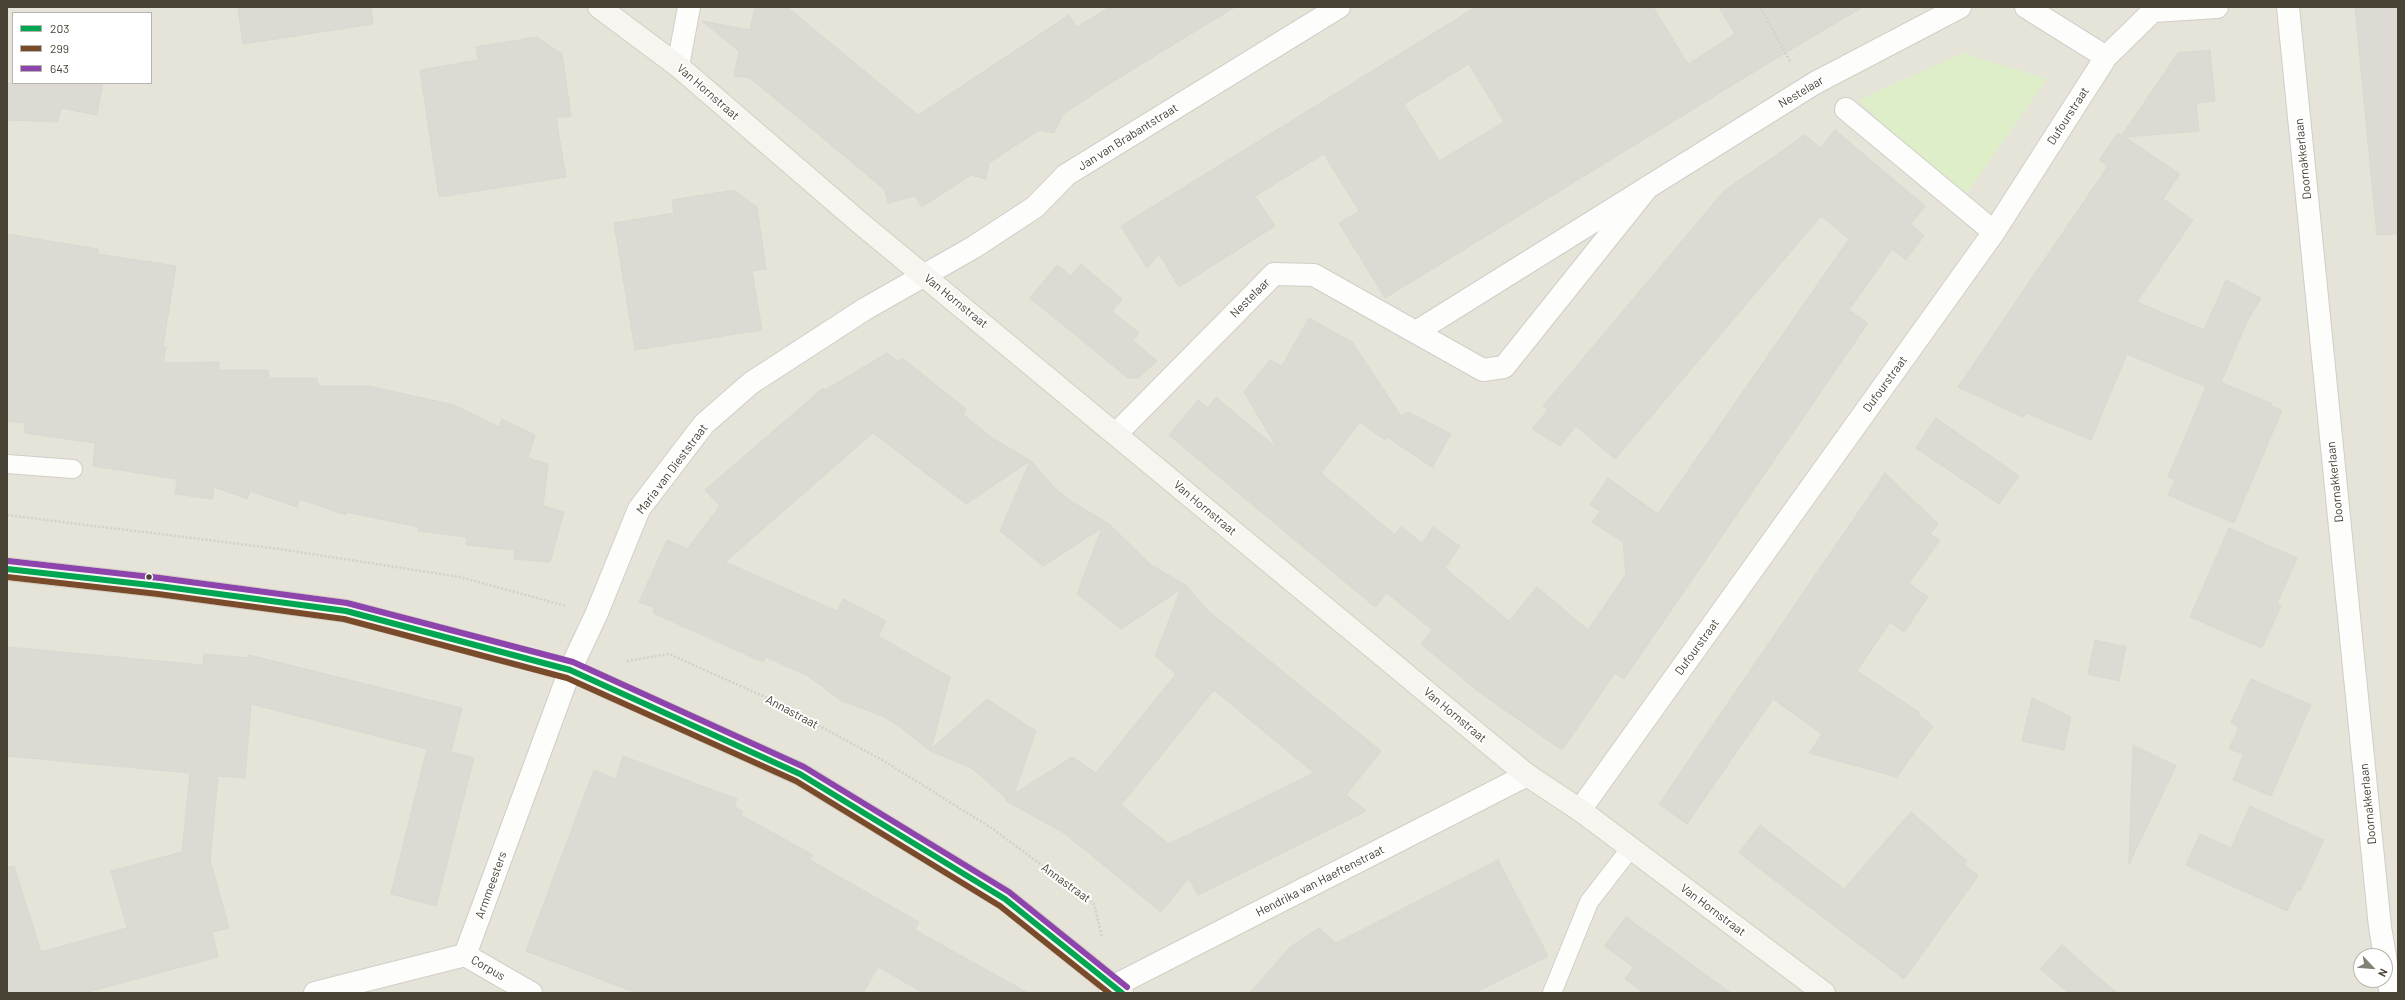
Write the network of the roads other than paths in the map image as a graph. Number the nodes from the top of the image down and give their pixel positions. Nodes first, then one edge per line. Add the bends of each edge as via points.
1 (599, 7) edge
2 (689, 7) edge
3 (1339, 7) edge
4 (1960, 7) edge
5 (2026, 7) edge
6 (2217, 7) edge
7 (2288, 7) edge
8 (2106, 57) junction
9 (678, 66) junction
10 (1846, 109) dead end
11 (1648, 187) junction
12 (1994, 232) junction
13 (924, 275) junction
14 (1416, 332) junction
15 (1116, 434) junction
16 (7, 464) edge
17 (73, 469) dead end
18 (7, 569) edge
19 (570, 670) junction
20 (1527, 774) junction
21 (1580, 810) junction
22 (1630, 849) junction
23 (2384, 948) edge
24 (465, 956) junction
25 (1115, 991) edge
26 (315, 993) edge
27 (531, 993) edge
28 (1552, 993) edge
29 (1824, 993) edge

1 - 9 street, Van Hornstraat
2 - 9 street
3 - 13 street, Jan van Brabantstraat via 1066,175 1034,207
4 - 11 street, Nestelaar via 1815,83
5 - 8 street
6 - 8 street, Dufourstraat via 2153,11
7 - 23 street, Doornakkerlaan
8 - 12 street, Dufourstraat
9 - 13 street, Van Hornstraat
10 - 12 street
11 - 14 street, Nestelaar
11 - 14 street, Nestelaar via 1504,367 1483,370
12 - 21 street, Dufourstraat
13 - 15 street, Van Hornstraat
13 - 19 street, Maria van Dieststraat via 865,308 751,383 704,424 639,509 596,615
14 - 15 street, Nestelaar via 1314,275 1274,274
15 - 20 street, Van Hornstraat
16 - 17 lane
18 - 19 street via 346,611
19 - 24 street, Armmeesters
19 - 25 street via 800,774 1005,900
20 - 21 street, Van Hornstraat
20 - 25 street, Hendrika van Haeftenstraat
21 - 22 street, Van Hornstraat
22 - 28 lane via 1589,902
22 - 29 street, Van Hornstraat
24 - 26 street
24 - 27 street, Corpus

